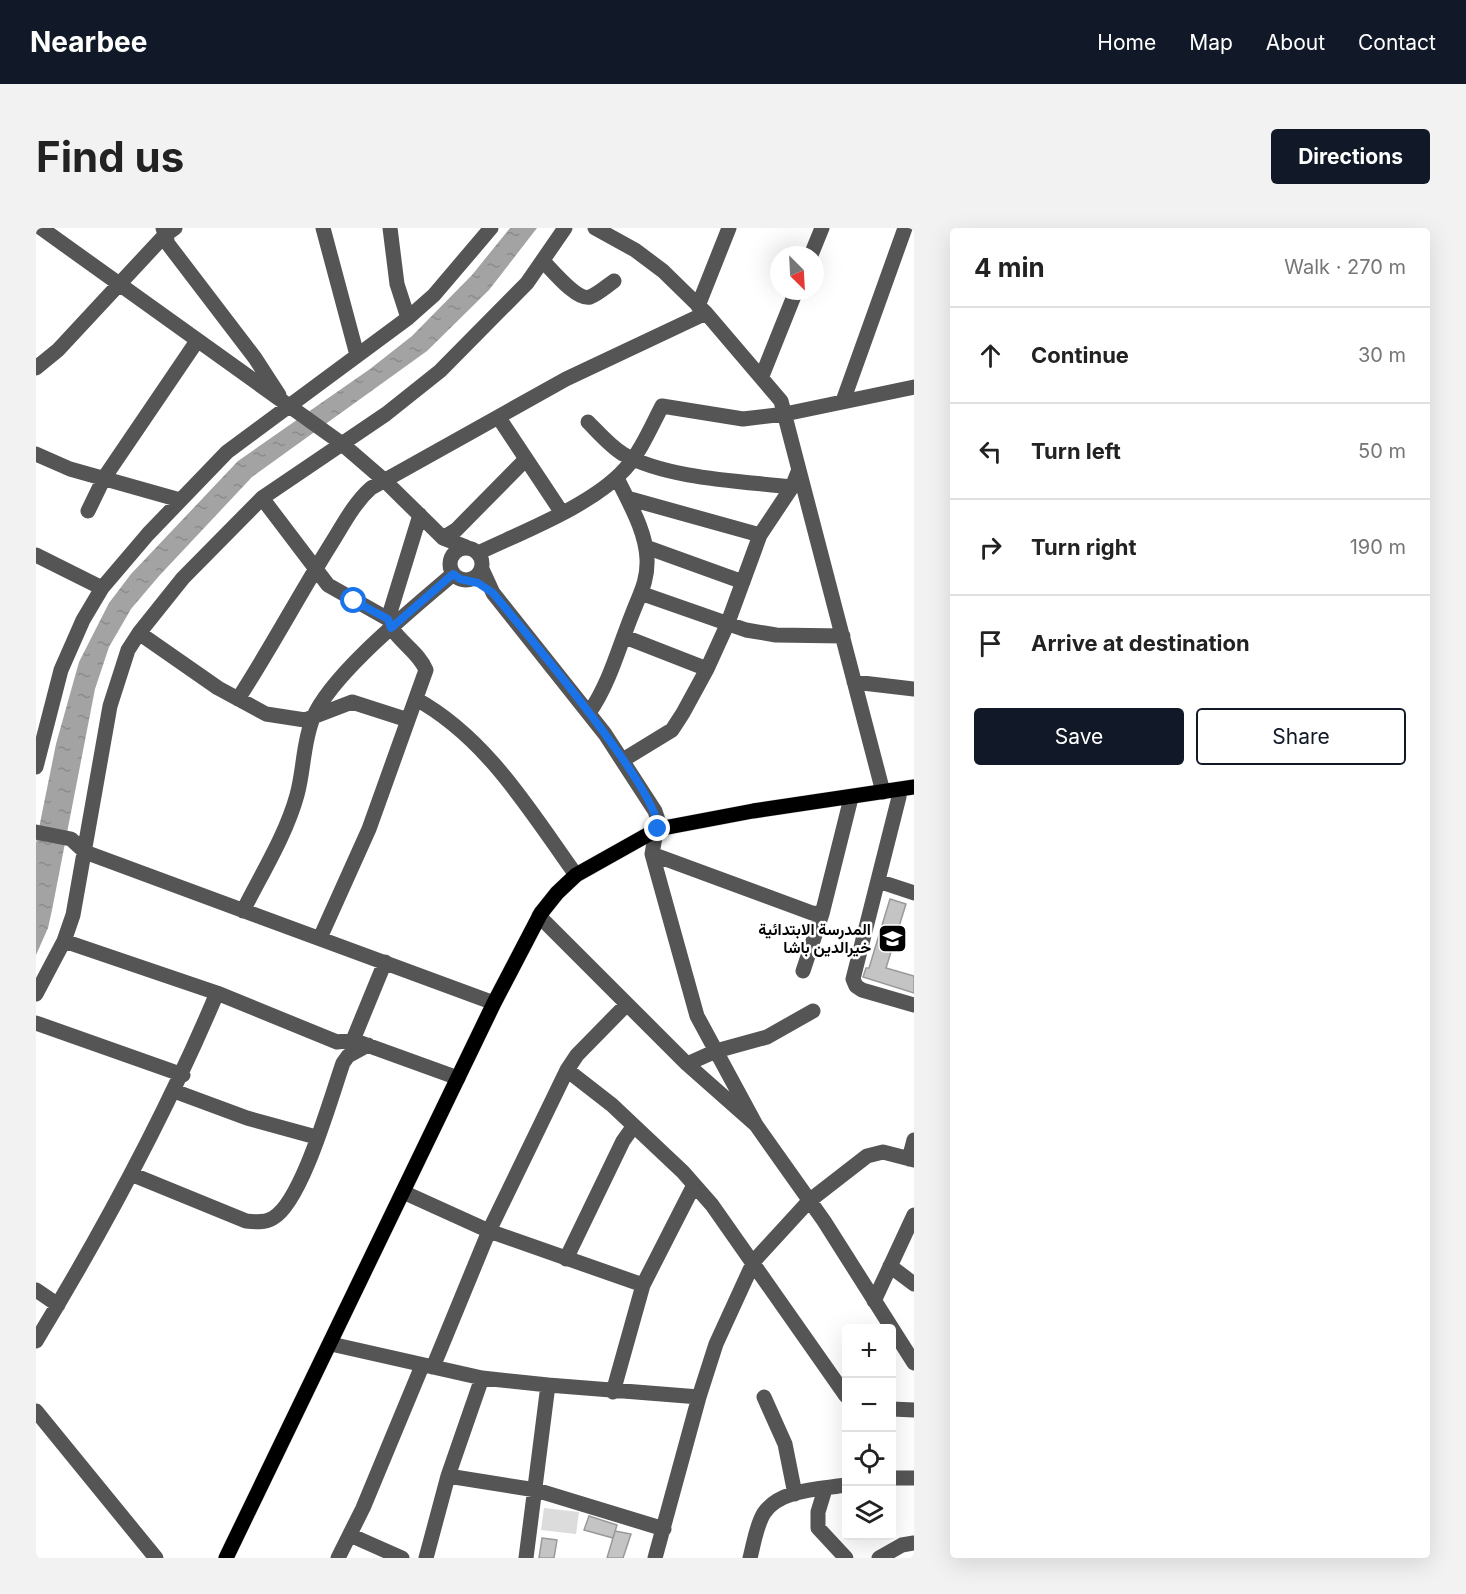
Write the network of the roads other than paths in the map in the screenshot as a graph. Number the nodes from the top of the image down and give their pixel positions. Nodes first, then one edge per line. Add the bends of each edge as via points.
1 (41, 228) edge
2 (323, 228) edge
3 (390, 228) edge
4 (491, 228) edge
5 (565, 228) edge
6 (595, 228) edge
7 (729, 228) edge
8 (822, 228) edge
9 (905, 228) edge
10 (167, 231) edge
11 (815, 246) edge
12 (543, 261) junction
13 (614, 281) dead end
14 (119, 286) junction
15 (792, 300) edge
16 (702, 309) junction
17 (408, 318) junction
18 (197, 342) junction
19 (357, 355) junction
20 (36, 368) edge
21 (762, 376) junction
22 (914, 387) edge
23 (843, 401) junction
24 (291, 407) junction
25 (785, 414) junction
26 (499, 418) junction
27 (588, 422) dead end
28 (341, 443) junction
29 (36, 454) edge
30 (526, 459) junction
31 (634, 459) junction
32 (104, 478) junction
33 (617, 478) junction
34 (795, 479) junction
35 (385, 481) junction
36 (262, 498) junction
37 (627, 498) junction
38 (180, 500) junction
39 (88, 511) dead end
40 (562, 513) junction
41 (420, 515) junction
42 (760, 535) junction
43 (442, 538) junction
44 (646, 547) junction
45 (472, 550) junction
46 (36, 555) edge
47 (451, 568) junction
48 (482, 569) junction
49 (315, 571) junction
50 (470, 580) junction
51 (744, 582) junction
52 (102, 588) junction
53 (493, 593) junction
54 (643, 594) junction
55 (390, 624) junction
56 (727, 625) junction
57 (139, 633) junction
58 (843, 636) junction
59 (625, 637) junction
60 (707, 669) junction
61 (854, 682) junction
62 (914, 689) edge
63 (238, 699) junction
64 (416, 699) junction
65 (589, 713) junction
66 (313, 718) junction
67 (408, 720) junction
68 (623, 760) junction
69 (36, 767) edge
70 (904, 791) edge
71 (883, 792) junction
72 (851, 798) junction
73 (914, 805) edge
74 (658, 829) junction
75 (36, 832) edge
76 (85, 852) junction
77 (652, 854) junction
78 (576, 875) junction
79 (878, 881) junction
80 (914, 893) edge
81 (243, 911) junction
82 (822, 914) junction
83 (539, 916) junction
84 (320, 938) junction
85 (64, 941) junction
86 (385, 962) junction
87 (803, 971) dead end
88 (217, 993) junction
89 (36, 994) edge
90 (494, 1003) junction
91 (627, 1004) junction
92 (914, 1005) edge
93 (813, 1011) dead end
94 (36, 1023) edge
95 (361, 1042) junction
96 (716, 1051) junction
97 (687, 1064) junction
98 (567, 1070) junction
99 (183, 1075) junction
100 (458, 1078) junction
101 (174, 1092) junction
102 (756, 1125) junction
103 (633, 1127) junction
104 (316, 1137) junction
105 (914, 1140) edge
106 (911, 1159) edge
107 (131, 1174) junction
108 (694, 1185) junction
109 (403, 1192) junction
110 (809, 1201) junction
111 (914, 1215) edge
112 (489, 1231) junction
113 (566, 1259) junction
114 (754, 1261) junction
115 (890, 1266) junction
116 (914, 1284) edge
117 (643, 1285) junction
118 (36, 1290) edge
119 (874, 1301) junction
120 (58, 1305) junction
121 (36, 1341) edge
122 (331, 1344) junction
123 (914, 1363) edge
124 (427, 1366) junction
125 (482, 1378) junction
126 (548, 1385) junction
127 (842, 1390) edge
128 (613, 1392) junction
129 (699, 1397) junction
130 (764, 1397) dead end
131 (896, 1409) edge
132 (914, 1410) edge
133 (36, 1412) edge
134 (448, 1476) junction
135 (896, 1478) edge
136 (914, 1478) edge
137 (842, 1486) edge
138 (825, 1489) junction
139 (536, 1490) junction
140 (795, 1494) junction
141 (664, 1528) junction
142 (350, 1535) junction
143 (914, 1543) edge
144 (156, 1558) edge
145 (226, 1558) edge
146 (338, 1558) edge
147 (402, 1558) edge
148 (426, 1558) edge
149 (526, 1558) edge
150 (655, 1558) edge
151 (750, 1558) edge
152 (846, 1558) edge
153 (879, 1558) edge

1 - 14 street
2 - 19 street
3 - 17 street via 397,284
4 - 17 street via 434,295
5 - 12 street
6 - 16 street via 663,271
7 - 16 street
8 - 11 street
9 - 23 street
10 - 14 street
10 - 24 street
12 - 13 street via 583,297 590,297
12 - 28 street via 520,290 440,371 386,414
14 - 18 street
14 - 20 street
15 - 21 street
16 - 21 street
16 - 26 street
17 - 19 street
18 - 24 street
18 - 32 street
19 - 24 street
21 - 25 street
22 - 23 street
23 - 25 street
24 - 28 street
24 - 38 street via 227,452
25 - 31 street via 743,419 662,406
25 - 34 street
26 - 30 street
26 - 35 street
27 - 31 street via 621,453
28 - 35 street
28 - 36 street
29 - 32 street
30 - 40 street
30 - 43 street via 456,530
31 - 33 street
31 - 34 street via 708,477
32 - 38 street
32 - 39 street
33 - 37 street
33 - 40 street
34 - 42 street
34 - 58 street
35 - 41 street
35 - 49 street via 360,500
36 - 49 street
36 - 57 street via 183,578
37 - 42 street
37 - 44 street
38 - 52 street
40 - 45 street
41 - 43 street
41 - 55 street
42 - 51 street
43 - 45 street
43 - 47 street
44 - 51 street
44 - 54 street
45 - 47 street via 457,550
45 - 48 street
46 - 52 street
47 - 50 street via 460,579
47 - 55 street
48 - 50 street
48 - 53 street
49 - 55 street via 328,585
49 - 63 street
50 - 53 street
51 - 56 street
52 - 69 street via 61,670
53 - 65 street
54 - 56 street
54 - 59 street
55 - 64 street via 426,670
55 - 66 street via 327,695
56 - 58 street via 776,635
56 - 60 street
57 - 63 street
57 - 76 street via 124,659 110,706
58 - 61 street
59 - 60 street
59 - 65 street
60 - 68 street via 672,730
61 - 62 street
61 - 71 street
63 - 66 street via 271,716
64 - 67 street
64 - 78 street via 460,728 491,761
65 - 68 street
66 - 67 street via 352,702
66 - 81 street via 292,810
67 - 84 street via 369,829
68 - 74 street via 655,812
70 - 71 main road
70 - 73 street
70 - 79 street
71 - 72 main road
72 - 74 main road
72 - 82 street
74 - 77 street
74 - 78 main road
75 - 76 street via 70,839
76 - 81 street
76 - 85 street
77 - 82 street
77 - 96 street via 697,1016
78 - 83 main road
79 - 80 street
79 - 92 street via 854,983 862,990
81 - 84 street
82 - 87 street
83 - 90 main road
83 - 91 street
84 - 86 street
85 - 88 street
85 - 89 street
86 - 90 street
86 - 95 street
88 - 95 street via 337,1042
88 - 99 street
90 - 100 main road
91 - 97 street
91 - 98 street
93 - 96 street via 767,1037
94 - 99 street
95 - 100 street
95 - 104 street via 343,1063
96 - 97 street
96 - 102 street
97 - 102 street
98 - 103 street
98 - 112 street
99 - 101 street
100 - 109 main road
101 - 104 street
101 - 107 street
102 - 110 street
103 - 108 street
103 - 113 street
104 - 107 street via 294,1196 273,1218 262,1221 246,1221
105 - 106 street
106 - 110 street via 883,1152 867,1156
107 - 120 street
108 - 114 street
108 - 117 street
109 - 112 street
109 - 122 main road
110 - 114 street
110 - 119 street
111 - 115 street
112 - 113 street
112 - 124 street
113 - 117 street
114 - 127 street
114 - 129 street via 716,1344
115 - 116 street
115 - 119 street
117 - 128 street
118 - 120 street
119 - 123 street
120 - 121 street
122 - 124 street
122 - 145 main road
124 - 125 street
124 - 142 street
125 - 126 street
125 - 134 street
126 - 128 street
126 - 139 street
128 - 129 street
129 - 141 street
130 - 140 street via 785,1444
131 - 132 street
133 - 144 street
134 - 139 street
134 - 148 street
135 - 136 street
137 - 138 street
138 - 140 street
138 - 152 street via 818,1528
139 - 141 street
139 - 149 street
140 - 151 street via 764,1514
141 - 150 street
142 - 146 street
142 - 147 street
143 - 153 street

